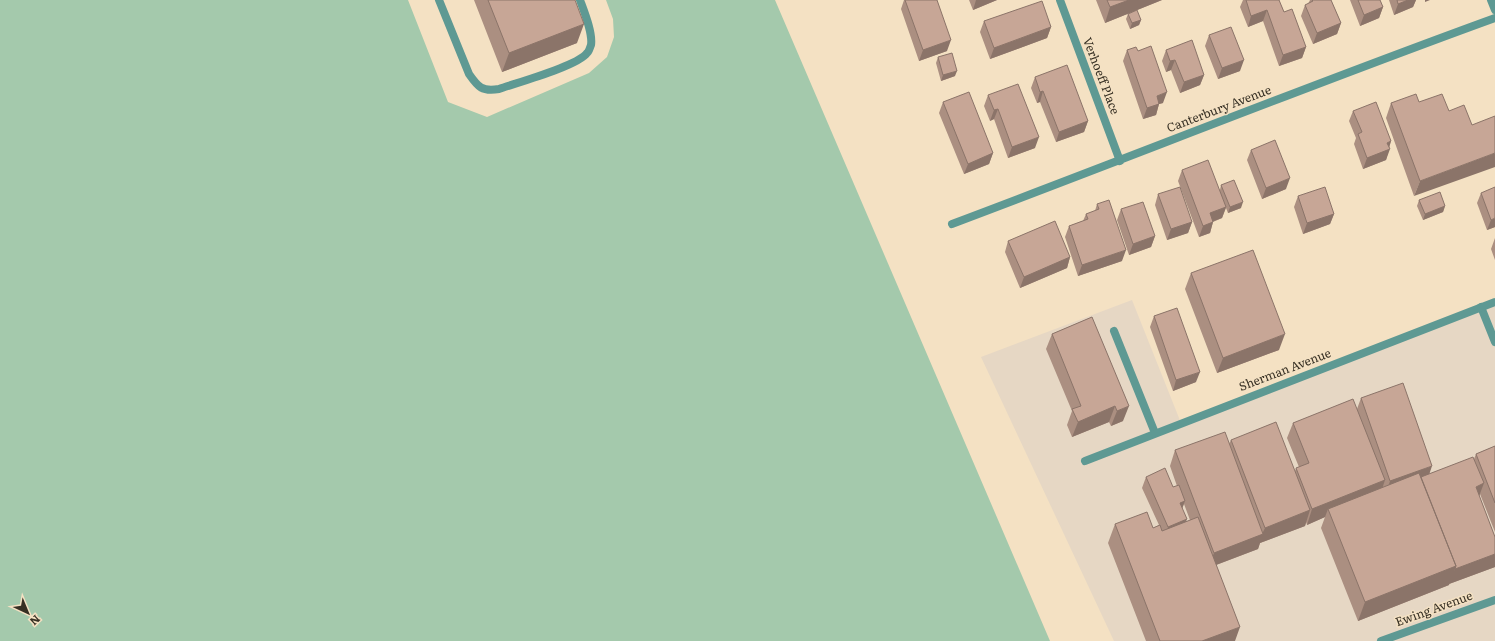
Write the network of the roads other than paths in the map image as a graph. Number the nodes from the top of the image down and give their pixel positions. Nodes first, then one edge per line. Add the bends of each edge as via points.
1 (438, 0) edge
2 (580, 0) edge
3 (1060, 0) edge
4 (1491, 0) edge
5 (1495, 10) edge
6 (1495, 18) edge
7 (1120, 161) junction
8 (952, 224) dead end
9 (1495, 302) edge
10 (1481, 307) junction
11 (1114, 331) dead end
12 (1495, 342) edge
13 (1155, 433) junction
14 (1085, 461) dead end
15 (1495, 600) edge
16 (1381, 641) edge

1 - 2 street via 468,74 481,88 489,90 499,89 569,65 588,53 591,44 590,34
3 - 7 street, Verhoeff Place
4 - 5 street
6 - 7 street, Canterbury Avenue via 1354,69
7 - 8 street, Canterbury Avenue
9 - 10 street, Sherman Avenue
10 - 12 street
10 - 13 street, Sherman Avenue
11 - 13 street
13 - 14 street, Sherman Avenue
15 - 16 street, Ewing Avenue

